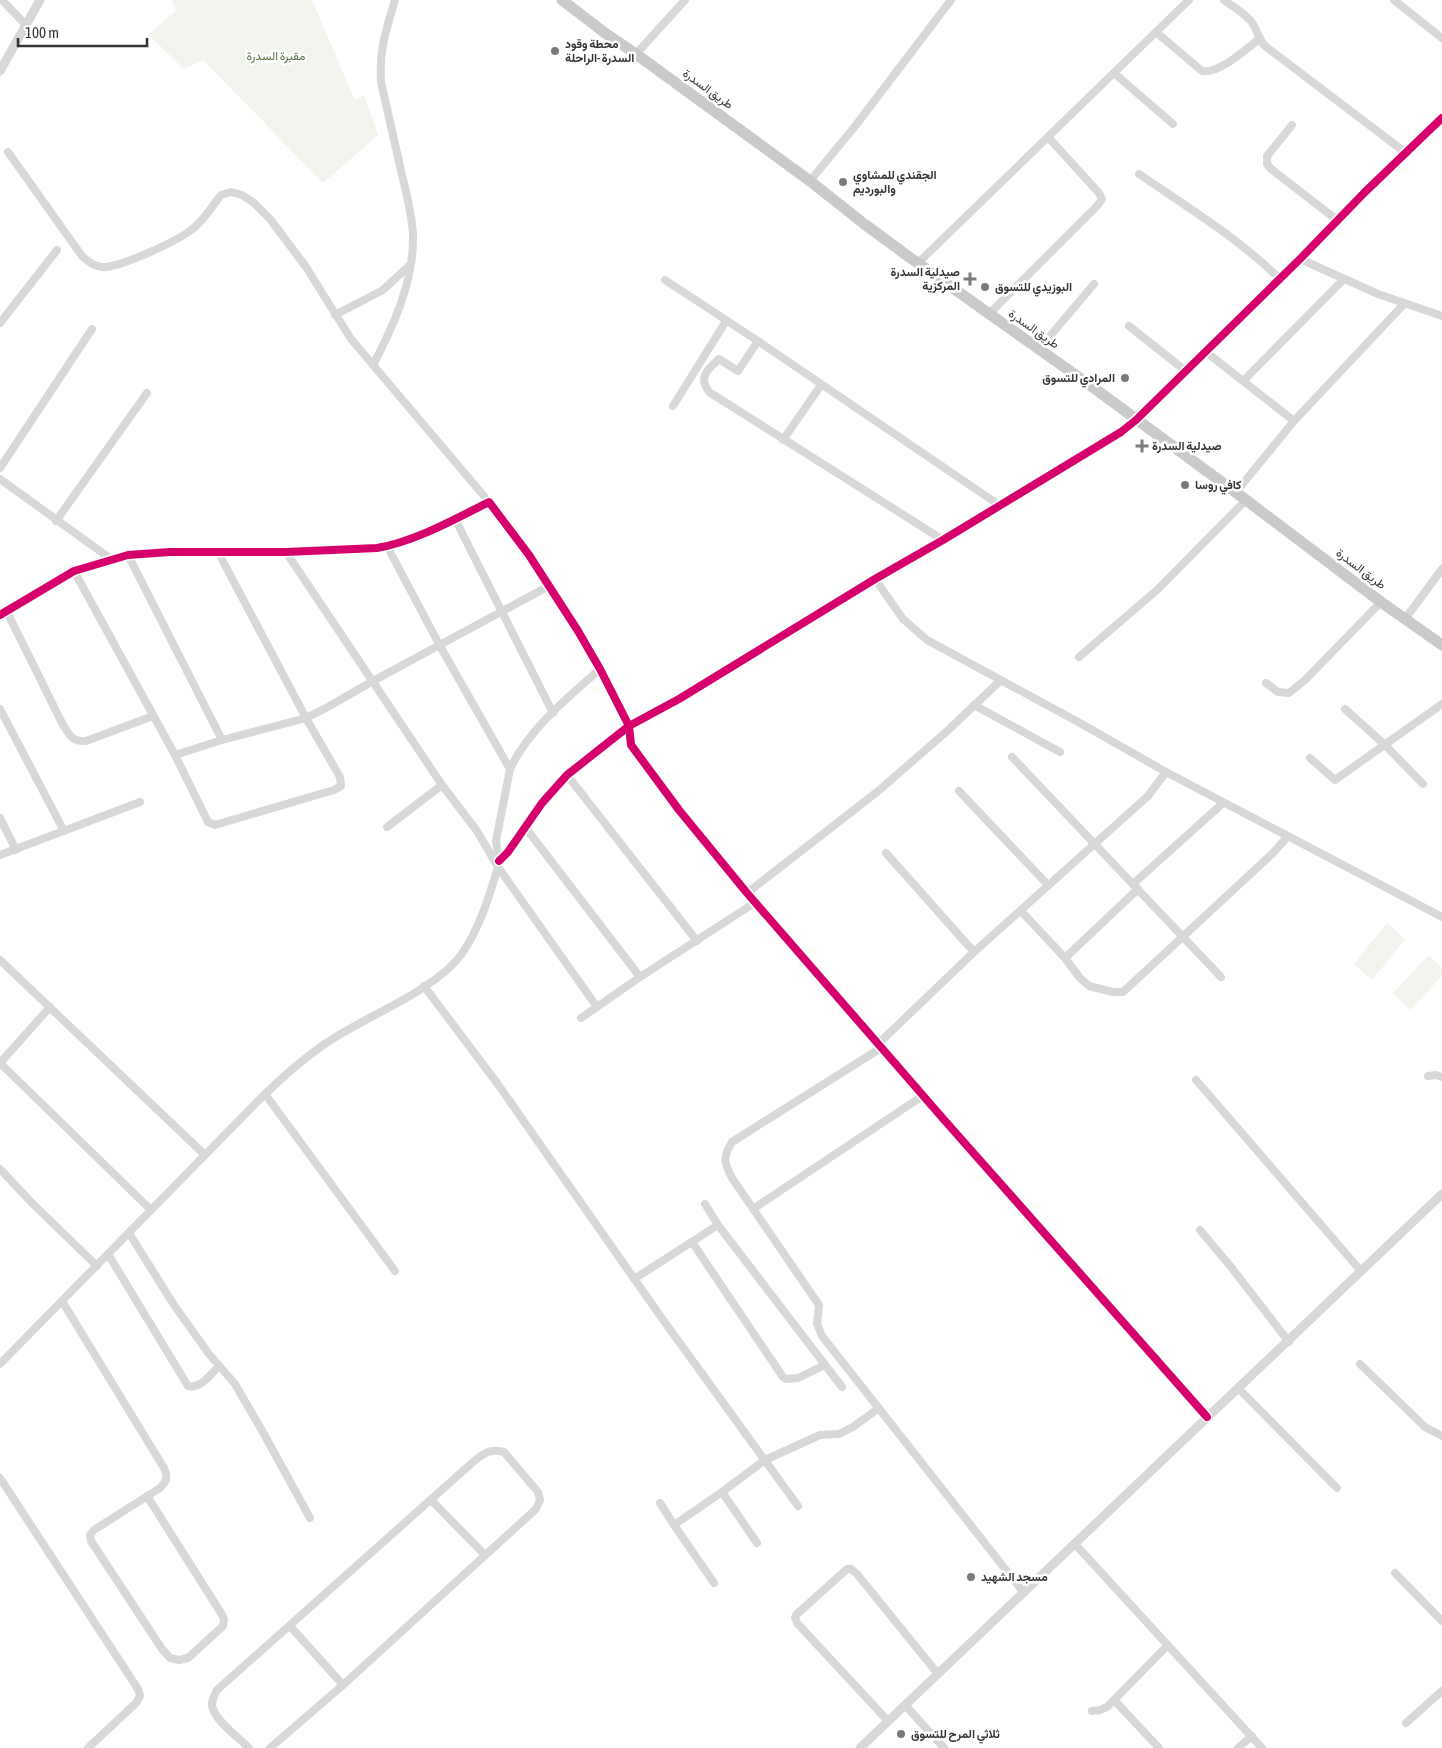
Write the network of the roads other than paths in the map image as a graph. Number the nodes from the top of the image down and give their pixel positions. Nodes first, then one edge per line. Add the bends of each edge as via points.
1 (2, 0) edge
2 (40, 0) edge
3 (395, 0) edge
4 (685, 0) edge
5 (951, 0) edge
6 (1189, 0) edge
7 (1224, 0) edge
8 (1394, 0) edge
9 (567, 2) edge
10 (26, 25) junction
11 (1156, 32) junction
12 (1442, 38) edge
13 (1259, 39) junction
14 (636, 54) junction
15 (0, 71) edge
16 (1114, 73) junction
17 (1442, 118) edge
18 (1173, 124) dead end
19 (1292, 126) dead end
20 (1048, 137) junction
21 (8, 152) dead end
22 (1406, 153) junction
23 (1139, 174) dead end
24 (810, 181) junction
25 (1337, 220) junction
26 (56, 250) dead end
27 (1300, 259) junction
28 (918, 263) junction
29 (410, 265) junction
30 (1280, 279) junction
31 (666, 280) dead end
32 (1342, 280) junction
33 (1094, 284) dead end
34 (1404, 304) junction
35 (989, 314) junction
36 (335, 315) junction
37 (1442, 316) edge
38 (726, 321) junction
39 (0, 323) edge
40 (1130, 326) dead end
41 (92, 329) dead end
42 (758, 341) junction
43 (1039, 349) junction
44 (1206, 352) junction
45 (373, 365) junction
46 (1187, 372) junction
47 (1244, 380) junction
48 (821, 385) junction
49 (147, 393) dead end
50 (673, 406) dead end
51 (1136, 420) junction
52 (1294, 421) junction
53 (783, 440) junction
54 (0, 468) edge
55 (0, 479) edge
56 (1236, 492) junction
57 (1246, 500) junction
58 (489, 502) junction
59 (999, 505) junction
60 (455, 519) junction
61 (56, 521) junction
62 (943, 540) junction
63 (386, 546) junction
64 (218, 552) junction
65 (286, 552) junction
66 (128, 555) junction
67 (111, 559) junction
68 (1442, 569) edge
69 (74, 571) junction
70 (875, 579) junction
71 (549, 586) junction
72 (1381, 602) junction
73 (502, 612) junction
74 (3, 613) edge
75 (1405, 619) junction
76 (1442, 645) edge
77 (440, 646) junction
78 (1079, 657) dead end
79 (600, 669) junction
80 (1001, 680) junction
81 (373, 681) junction
82 (1266, 683) dead end
83 (1442, 704) edge
84 (974, 705) junction
85 (0, 709) edge
86 (1345, 709) dead end
87 (553, 713) junction
88 (153, 716) junction
89 (306, 718) junction
90 (629, 726) junction
91 (222, 740) junction
92 (1384, 744) junction
93 (1060, 752) dead end
94 (175, 755) junction
95 (1012, 758) dead end
96 (1310, 758) dead end
97 (510, 769) junction
98 (1166, 772) junction
99 (567, 775) junction
100 (1423, 784) dead end
101 (442, 785) junction
102 (959, 791) dead end
103 (140, 802) dead end
104 (1223, 803) junction
105 (0, 818) edge
106 (387, 827) dead end
107 (525, 827) junction
108 (64, 831) junction
109 (1288, 836) junction
110 (1094, 843) junction
111 (16, 850) junction
112 (886, 853) dead end
113 (0, 855) edge
114 (498, 864) junction
115 (1048, 885) junction
116 (1135, 887) junction
117 (747, 893) junction
118 (756, 902) junction
119 (1021, 911) junction
120 (1442, 918) edge
121 (1182, 936) junction
122 (698, 941) junction
123 (974, 952) junction
124 (1065, 958) junction
125 (0, 960) edge
126 (640, 977) junction
127 (1221, 977) dead end
128 (424, 986) junction
129 (50, 1007) junction
130 (597, 1007) junction
131 (581, 1018) dead end
132 (880, 1046) junction
133 (0, 1063) edge
134 (1428, 1076) dead end
135 (1442, 1077) edge
136 (1196, 1080) dead end
137 (265, 1094) junction
138 (924, 1095) junction
139 (205, 1155) junction
140 (0, 1169) edge
141 (1442, 1194) edge
142 (705, 1204) dead end
143 (753, 1209) junction
144 (151, 1210) junction
145 (718, 1225) junction
146 (1200, 1230) dead end
147 (129, 1233) junction
148 (692, 1242) junction
149 (108, 1254) junction
150 (97, 1266) junction
151 (396, 1271) dead end
152 (1361, 1271) junction
153 (634, 1279) junction
154 (62, 1301) junction
155 (1289, 1342) junction
156 (0, 1364) edge
157 (1360, 1364) dead end
158 (825, 1365) junction
159 (219, 1366) junction
160 (842, 1386) dead end
161 (1238, 1388) junction
162 (880, 1408) junction
163 (1207, 1417) junction
164 (1442, 1436) edge
165 (765, 1460) junction
166 (0, 1478) edge
167 (1337, 1488) dead end
168 (722, 1492) junction
169 (147, 1496) junction
170 (431, 1500) junction
171 (660, 1503) dead end
172 (798, 1506) dead end
173 (310, 1518) dead end
174 (674, 1525) junction
175 (757, 1543) dead end
176 (1075, 1544) junction
177 (485, 1555) junction
178 (1395, 1573) dead end
179 (714, 1583) dead end
180 (1024, 1593) junction
181 (1442, 1621) edge
182 (290, 1626) junction
183 (1168, 1645) junction
184 (938, 1674) junction
185 (343, 1685) junction
186 (1442, 1691) edge
187 (1114, 1700) junction
188 (905, 1705) junction
189 (1092, 1712) dead end
190 (888, 1721) junction
191 (1406, 1723) dead end
192 (1252, 1736) junction
193 (88, 1748) edge
194 (249, 1748) edge
195 (270, 1748) edge
196 (860, 1748) edge
197 (944, 1748) edge
198 (1159, 1748) edge
199 (1238, 1748) edge
200 (1262, 1748) edge

1 - 10 street
2 - 10 street
3 - 29 street via 383,38 381,82 411,212
4 - 14 street
5 - 24 street
6 - 11 street
7 - 13 street via 1253,23
8 - 12 street
9 - 14 main road, طريق السدرة
10 - 15 street
11 - 13 street via 1205,72 1216,70
11 - 16 street
13 - 22 street
14 - 24 main road, طريق السدرة
16 - 18 street
16 - 20 street
17 - 22 street
19 - 25 street via 1267,156 1267,164
20 - 28 street
20 - 35 street via 1099,193 1101,201
21 - 36 street via 82,256 102,267 121,264 182,236 193,229 221,195 231,192 242,195 270,219 306,267
22 - 25 street
23 - 30 street via 1230,236
24 - 28 main road, طريق السدرة
25 - 27 street
26 - 39 street
27 - 30 street
27 - 32 street
28 - 35 main road, طريق السدرة
29 - 36 street via 383,290
29 - 45 street via 392,327
30 - 44 street
31 - 38 street
32 - 34 street
32 - 47 street
33 - 43 street
34 - 37 street
34 - 52 street
35 - 43 main road, طريق السدرة
36 - 45 street
38 - 42 street
38 - 50 street
40 - 46 street
41 - 54 street
42 - 48 street
42 - 53 street via 738,371 719,359 708,368 704,384 709,392
43 - 51 main road, طريق السدرة
44 - 46 street
44 - 47 street
45 - 58 street
46 - 51 street
47 - 52 street
48 - 53 street
48 - 59 street
49 - 61 street
51 - 56 main road, طريق السدرة
51 - 59 street
52 - 56 street
53 - 62 street
55 - 61 street
56 - 57 main road, طريق السدرة
57 - 72 main road, طريق السدرة
57 - 78 street via 1157,590
58 - 60 street
58 - 71 street
59 - 62 street
60 - 63 street
60 - 73 street
61 - 67 street
62 - 70 street
63 - 65 street
63 - 77 street
64 - 65 street
64 - 66 street
64 - 89 street
65 - 81 street
66 - 67 street
66 - 91 street
67 - 69 street
68 - 75 street
69 - 74 street
69 - 88 street
70 - 80 street via 914,630
70 - 90 street via 678,700
71 - 73 street
71 - 79 street
72 - 75 main road, طريق السدرة
72 - 82 street via 1289,693 1278,692
73 - 77 street
73 - 87 street
74 - 88 street via 62,723 76,742
75 - 76 main road, طريق السدرة
77 - 81 street
77 - 97 street
79 - 87 street
79 - 90 street
80 - 84 street
80 - 98 street
81 - 89 street
81 - 101 street
83 - 92 street
84 - 93 street
84 - 117 street via 877,792
85 - 108 street
86 - 92 street
87 - 97 street
88 - 94 street
89 - 91 street
89 - 94 street via 340,777 340,787 215,825 208,822
90 - 99 street
90 - 117 street via 631,745 640,759
91 - 94 street
92 - 96 street via 1335,780
92 - 100 street
95 - 110 street
97 - 114 street via 496,841
98 - 104 street
98 - 110 street via 1148,796
99 - 107 street
99 - 122 street
101 - 106 street
101 - 114 street
102 - 115 street
103 - 108 street
104 - 109 street
104 - 116 street
105 - 111 street
107 - 114 street
107 - 126 street
108 - 111 street
109 - 120 street
109 - 121 street
110 - 115 street
110 - 116 street
111 - 113 street
112 - 123 street
114 - 128 street via 469,942 451,966
114 - 130 street
115 - 119 street
116 - 121 street
116 - 124 street
117 - 118 street
118 - 122 street
118 - 132 street
119 - 123 street
119 - 124 street
121 - 124 street via 1123,992 1089,986
121 - 127 street
122 - 126 street
123 - 132 street
125 - 129 street
126 - 130 street
128 - 137 street via 319,1048
128 - 153 street via 497,1083
129 - 133 street
129 - 139 street
130 - 131 street
132 - 138 street
132 - 143 street via 732,1142 724,1159 726,1166
133 - 144 street
134 - 135 street
136 - 152 street
137 - 139 street
137 - 151 street
138 - 143 street
138 - 163 street
139 - 144 street
140 - 150 street
141 - 152 street
142 - 145 street
143 - 162 street via 819,1305 817,1324 822,1336
144 - 147 street
145 - 148 street
145 - 158 street
146 - 155 street
147 - 149 street
147 - 159 street via 174,1305
148 - 153 street
148 - 158 street via 783,1377 798,1378
149 - 150 street
149 - 159 street via 188,1386 199,1385
150 - 154 street
152 - 155 street
153 - 165 street
154 - 156 street
154 - 169 street via 164,1468 165,1482
155 - 161 street
157 - 164 street via 1425,1427
158 - 160 street
159 - 173 street via 244,1399
161 - 163 street
161 - 167 street
162 - 165 street via 839,1434 820,1435
162 - 180 street
163 - 176 street
165 - 168 street
165 - 172 street
166 - 193 street via 138,1689 140,1696 136,1703
168 - 174 street
168 - 175 street
169 - 169 street via 224,1619 223,1626 188,1658 170,1658 162,1649 91,1541 94,1530
170 - 177 street
170 - 177 street via 485,1452 504,1452 538,1492 540,1500 536,1509
170 - 182 street
171 - 174 street
174 - 179 street
176 - 180 street
176 - 183 street
177 - 185 street
178 - 181 street
180 - 184 street
182 - 185 street
182 - 194 street via 217,1690 213,1698 212,1708 219,1718
183 - 187 street
183 - 192 street
184 - 188 street
184 - 190 street via 851,1569 847,1569 797,1614 797,1623
185 - 195 street
186 - 191 street
187 - 189 street via 1107,1707
187 - 198 street
188 - 190 street
188 - 197 street
190 - 196 street
192 - 199 street
192 - 200 street

